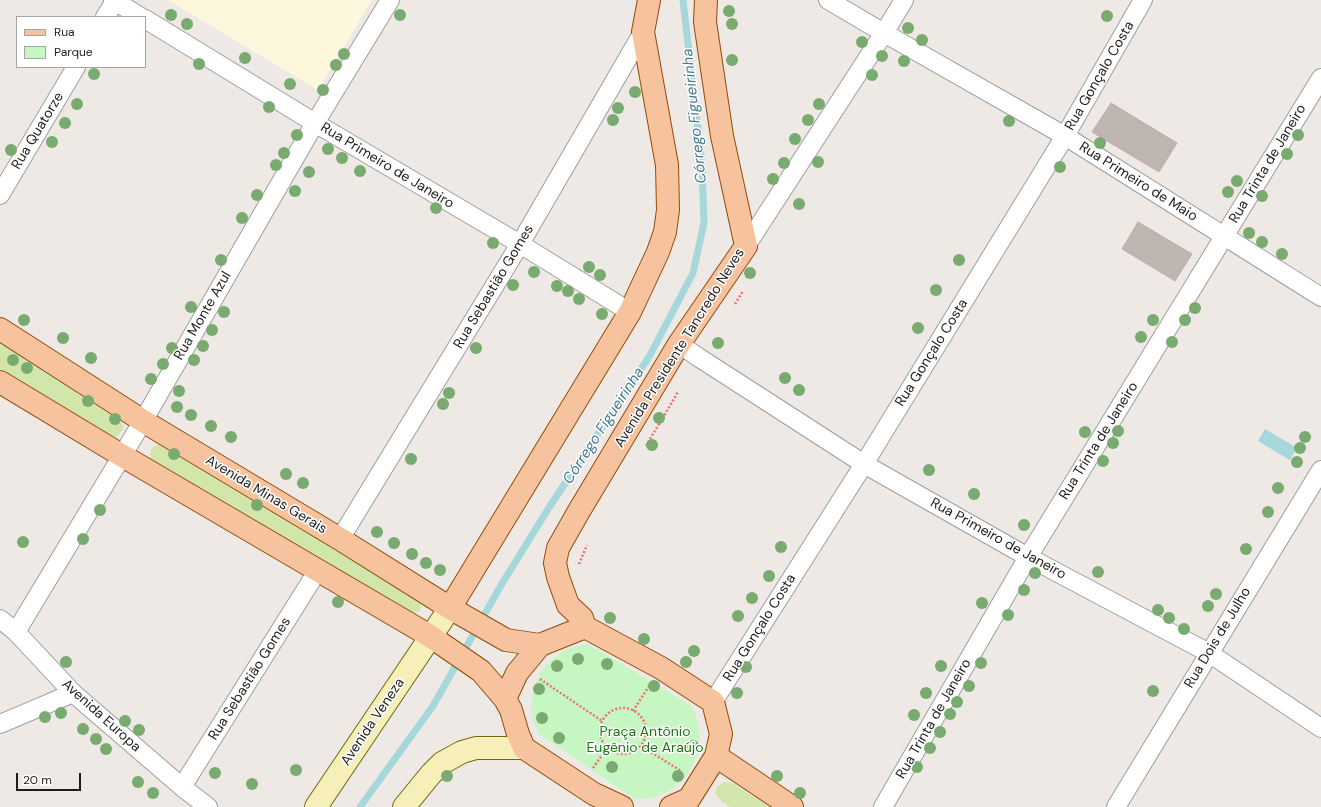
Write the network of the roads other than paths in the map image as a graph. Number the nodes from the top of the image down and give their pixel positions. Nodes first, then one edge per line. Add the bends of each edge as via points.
1 (114, 0) edge
2 (390, 0) edge
3 (649, 0) edge
4 (706, 0) edge
5 (828, 0) edge
6 (904, 0) edge
7 (1143, 0) edge
8 (106, 16) edge
9 (139, 16) edge
10 (146, 20) edge
11 (643, 32) junction
12 (884, 33) junction
13 (75, 68) edge
14 (1321, 78) edge
15 (315, 123) junction
16 (1065, 136) junction
17 (0, 195) edge
18 (1225, 236) junction
19 (520, 244) junction
20 (746, 246) junction
21 (1321, 297) edge
22 (630, 312) junction
23 (0, 329) edge
24 (679, 344) junction
25 (0, 382) edge
26 (142, 420) junction
27 (121, 455) junction
28 (864, 464) junction
29 (1321, 470) edge
30 (340, 539) junction
31 (1028, 557) junction
32 (318, 570) junction
33 (450, 608) junction
34 (0, 619) edge
35 (585, 627) junction
36 (16, 632) junction
37 (430, 636) junction
38 (540, 645) junction
39 (1209, 653) junction
40 (73, 693) junction
41 (505, 698) junction
42 (713, 702) junction
43 (0, 724) edge
44 (1321, 728) edge
45 (524, 748) junction
46 (716, 756) junction
47 (182, 787) junction
48 (687, 804) edge
49 (208, 807) edge
50 (316, 807) edge
51 (404, 807) edge
52 (622, 807) edge
53 (792, 807) edge
54 (883, 807) edge
55 (1116, 807) edge

1 - 8 street
1 - 9 street
2 - 15 street, Rua Monte Azul
3 - 11 main road
4 - 20 main road, Avenida Presidente Tancredo Neves via 705,22 722,136
5 - 12 street, Rua Primeiro de Maio
6 - 12 street
7 - 16 street, Rua Gonçalo Costa
10 - 15 street, Rua Primeiro de Janeiro
11 - 19 street, Rua Sebastião Gomes
11 - 22 main road via 667,165 668,210 665,232 658,252
12 - 16 street, Rua Primeiro de Maio
12 - 20 street
13 - 17 street, Rua Quatorze
14 - 18 street, Rua Trinta de Janeiro
15 - 19 street, Rua Primeiro de Janeiro
15 - 26 street, Rua Monte Azul
16 - 18 street, Rua Primeiro de Maio
16 - 28 street, Rua Gonçalo Costa
18 - 21 street, Rua Primeiro de Maio
18 - 31 street, Rua Trinta de Janeiro
19 - 22 street, Rua Primeiro de Janeiro
19 - 30 street, Rua Sebastião Gomes
20 - 24 main road, Avenida Presidente Tancredo Neves
22 - 33 main road
23 - 26 main road, Avenida Minas Gerais
24 - 28 street, Rua Primeiro de Janeiro
24 - 35 main road, Avenida Presidente Tancredo Neves via 558,548 555,563 558,577 568,605 582,618
25 - 27 main road
26 - 27 street, Rua Monte Azul
26 - 30 main road, Avenida Minas Gerais
27 - 32 main road
27 - 36 street, Rua Monte Azul
28 - 31 street, Rua Primeiro de Janeiro
28 - 42 street, Rua Gonçalo Costa
29 - 39 street, Rua Dois de Julho
30 - 33 main road, Avenida Minas Gerais
31 - 39 street, Rua Primeiro de Janeiro
31 - 54 street, Rua Trinta de Janeiro
32 - 37 main road
32 - 47 street, Rua Sebastião Gomes
33 - 37 main road, Avenida Veneza
33 - 38 main road, Avenida Minas Gerais via 506,640
34 - 36 street, Avenida Europa
35 - 38 main road
35 - 42 main road via 661,668
36 - 40 street, Avenida Europa
37 - 41 main road via 481,671
37 - 50 main road, Avenida Veneza
38 - 41 main road via 517,673
39 - 44 street, Rua Primeiro de Janeiro
39 - 55 street, Rua Dois de Julho
40 - 43 street
40 - 47 street, Avenida Europa
41 - 45 main road via 512,710
42 - 46 main road via 721,734
45 - 51 main road via 476,748 462,752 442,763
45 - 52 main road via 594,794
46 - 48 main road
46 - 53 main road
47 - 49 street, Avenida Europa

